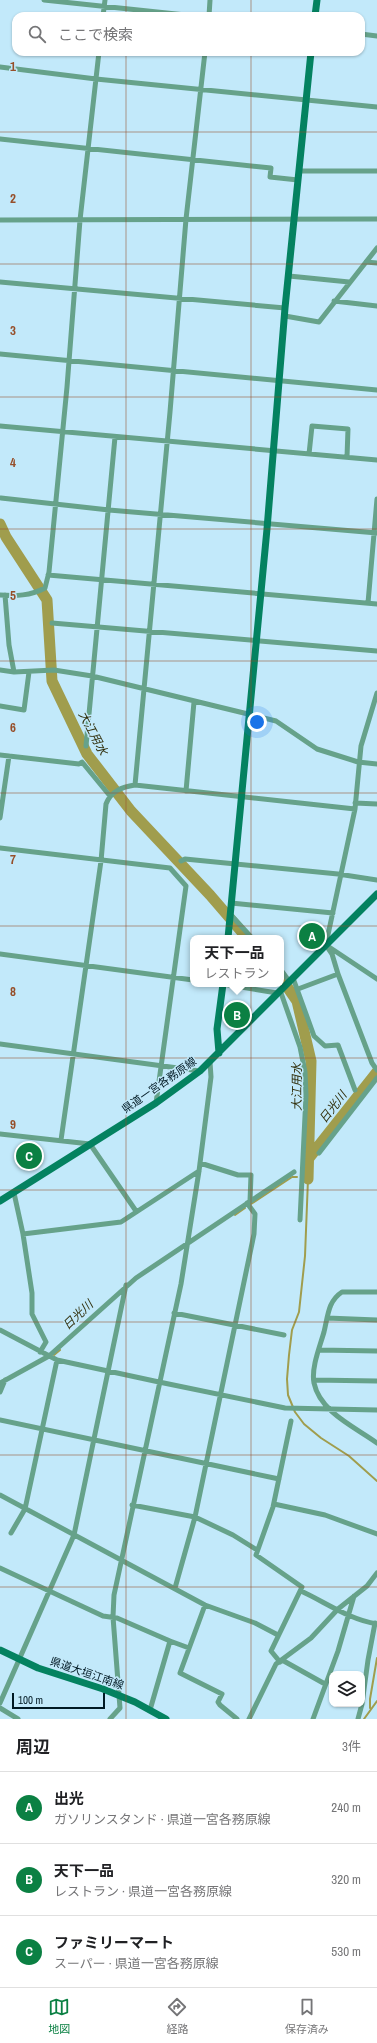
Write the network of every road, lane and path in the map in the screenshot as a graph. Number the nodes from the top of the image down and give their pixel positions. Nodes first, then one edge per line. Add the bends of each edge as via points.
1 (44, 0) edge
2 (105, 0) edge
3 (210, 0) edge
4 (317, 0) edge
5 (104, 7) junction
6 (103, 12) edge
7 (155, 12) edge
8 (209, 12) edge
9 (316, 12) edge
10 (365, 34) edge
11 (377, 36) edge
12 (99, 56) edge
13 (204, 56) edge
14 (311, 56) edge
15 (0, 67) edge
16 (96, 79) junction
17 (200, 89) junction
18 (306, 100) junction
19 (377, 107) edge
20 (0, 139) edge
21 (89, 150) junction
22 (192, 159) junction
23 (299, 171) junction
24 (377, 171) edge
25 (298, 180) junction
26 (186, 219) junction
27 (294, 219) junction
28 (377, 219) edge
29 (0, 220) edge
30 (80, 220) junction
31 (377, 248) edge
32 (366, 262) junction
33 (377, 263) edge
34 (288, 276) junction
35 (0, 282) edge
36 (349, 282) junction
37 (74, 290) junction
38 (179, 299) junction
39 (334, 301) junction
40 (377, 306) edge
41 (285, 308) junction
42 (285, 316) junction
43 (0, 354) edge
44 (69, 361) junction
45 (173, 371) junction
46 (280, 381) junction
47 (377, 390) edge
48 (0, 426) edge
49 (63, 432) junction
50 (115, 437) junction
51 (167, 441) junction
52 (273, 451) junction
53 (309, 454) junction
54 (347, 458) junction
55 (377, 460) edge
56 (1, 498) dead end
57 (377, 499) edge
58 (55, 504) junction
59 (108, 510) junction
60 (160, 514) junction
61 (267, 524) junction
62 (376, 533) edge
63 (48, 575) junction
64 (101, 579) junction
65 (153, 585) junction
66 (261, 594) junction
67 (2, 595) edge
68 (368, 603) junction
69 (377, 604) edge
70 (52, 623) dead end
71 (96, 627) junction
72 (149, 632) junction
73 (256, 642) junction
74 (377, 651) edge
75 (0, 670) edge
76 (14, 672) junction
77 (29, 672) junction
78 (0, 674) edge
79 (92, 676) junction
80 (143, 688) junction
81 (377, 693) edge
82 (194, 702) junction
83 (0, 706) edge
84 (248, 714) junction
85 (86, 746) dead end
86 (0, 755) edge
87 (9, 756) junction
88 (358, 762) junction
89 (377, 764) edge
90 (135, 785) junction
91 (186, 791) junction
92 (110, 796) junction
93 (241, 796) junction
94 (377, 804) edge
95 (355, 806) junction
96 (0, 818) edge
97 (0, 848) edge
98 (101, 861) junction
99 (181, 861) dead end
100 (235, 863) junction
101 (340, 876) junction
102 (377, 880) edge
103 (377, 894) edge
104 (231, 903) junction
105 (332, 913) junction
106 (230, 914) junction
107 (228, 935) edge
108 (249, 935) edge
109 (326, 945) junction
110 (0, 954) edge
111 (86, 966) junction
112 (284, 973) edge
113 (338, 974) junction
114 (173, 978) junction
115 (377, 979) edge
116 (190, 980) edge
117 (290, 980) junction
118 (223, 987) edge
119 (247, 987) edge
120 (284, 987) edge
121 (284, 987) edge
122 (298, 989) junction
123 (280, 991) junction
124 (0, 1044) edge
125 (219, 1053) junction
126 (73, 1054) junction
127 (210, 1062) junction
128 (161, 1066) junction
129 (377, 1070) edge
130 (200, 1071) junction
131 (377, 1078) edge
132 (355, 1090) dead end
133 (156, 1103) junction
134 (0, 1134) edge
135 (61, 1140) junction
136 (90, 1144) junction
137 (319, 1153) dead end
138 (200, 1163) junction
139 (199, 1171) junction
140 (294, 1172) dead end
141 (14, 1193) junction
142 (0, 1201) edge
143 (249, 1202) junction
144 (136, 1211) junction
145 (300, 1220) dead end
146 (23, 1234) junction
147 (188, 1241) junction
148 (126, 1285) junction
149 (377, 1292) edge
150 (174, 1313) junction
151 (327, 1318) junction
152 (377, 1320) edge
153 (235, 1325) junction
154 (0, 1330) edge
155 (284, 1335) dead end
156 (319, 1350) junction
157 (377, 1351) edge
158 (40, 1352) junction
159 (49, 1356) junction
160 (57, 1360) junction
161 (108, 1370) junction
162 (314, 1380) junction
163 (377, 1381) edge
164 (2, 1382) edge
165 (159, 1382) junction
166 (0, 1392) edge
167 (220, 1394) junction
168 (330, 1409) junction
169 (377, 1410) edge
170 (0, 1420) edge
171 (291, 1421) dead end
172 (42, 1428) junction
173 (94, 1439) junction
174 (375, 1441) edge
175 (145, 1451) junction
176 (207, 1465) junction
177 (279, 1479) junction
178 (0, 1495) edge
179 (274, 1504) junction
180 (132, 1505) junction
181 (24, 1509) junction
182 (196, 1517) junction
183 (11, 1533) dead end
184 (377, 1534) edge
185 (74, 1535) junction
186 (257, 1550) junction
187 (121, 1560) junction
188 (0, 1568) edge
189 (377, 1573) edge
190 (174, 1588) junction
191 (48, 1590) junction
192 (301, 1591) junction
193 (354, 1596) junction
194 (205, 1605) junction
195 (338, 1609) junction
196 (349, 1615) junction
197 (112, 1616) junction
198 (376, 1623) edge
199 (278, 1635) junction
200 (170, 1642) junction
201 (188, 1648) junction
202 (0, 1650) edge
203 (19, 1659) junction
204 (281, 1661) junction
205 (365, 1682) edge
206 (325, 1684) junction
207 (118, 1695) junction
208 (0, 1703) edge
209 (361, 1707) edge
210 (0, 1708) edge
211 (150, 1710) junction
212 (18, 1719) edge
213 (110, 1719) edge
214 (166, 1719) edge
215 (238, 1719) edge
216 (249, 1719) edge
217 (313, 1719) edge
218 (358, 1719) edge

1 - 5 street
2 - 5 street
3 - 8 street
4 - 9 street
5 - 6 street
5 - 7 street
10 - 11 street
12 - 16 street
13 - 17 street
14 - 18 street
15 - 16 street
16 - 17 street
16 - 21 street
17 - 18 street
17 - 22 street
18 - 19 street
18 - 23 street
20 - 21 street
21 - 22 street
21 - 30 street
22 - 25 street via 271,168 270,177
22 - 26 street
23 - 24 street
23 - 25 street
25 - 27 street
26 - 27 street
26 - 30 street
26 - 38 street
27 - 28 street
27 - 34 street
29 - 30 street
30 - 37 street
31 - 32 street
32 - 33 street
32 - 36 street
34 - 36 street
34 - 41 street
35 - 37 street
36 - 39 street
37 - 38 street
37 - 44 street
38 - 41 street
38 - 45 street
39 - 40 street
39 - 42 street via 319,322
41 - 42 street
42 - 46 street
43 - 44 street
44 - 45 street
44 - 49 street
45 - 46 street
45 - 51 street
46 - 47 street
46 - 52 street
48 - 49 street
49 - 50 street
49 - 58 street
50 - 51 street
50 - 59 street
51 - 52 street
51 - 60 street
52 - 53 street
52 - 61 street
53 - 54 street
53 - 54 street via 312,426 348,429
54 - 55 street
56 - 58 street
57 - 62 street
58 - 59 street
58 - 63 street
59 - 60 street
59 - 64 street
60 - 61 street
60 - 65 street
61 - 62 street
61 - 66 street
62 - 68 street
63 - 64 street
63 - 67 street via 45,588 36,593
64 - 65 street
64 - 71 street
65 - 66 street
65 - 72 street
66 - 68 street
66 - 73 street
67 - 76 street
68 - 69 street
70 - 71 street
71 - 72 street
71 - 79 street
72 - 73 street
72 - 80 street
73 - 74 street
73 - 84 street
75 - 76 street
75 - 78 street
76 - 77 street
77 - 79 street via 54,670
77 - 83 street via 24,710
79 - 80 street
79 - 85 street
80 - 82 street
80 - 90 street
81 - 88 street
82 - 84 street
82 - 91 street
84 - 88 street via 276,721 317,749
84 - 93 street
86 - 87 street
87 - 92 street via 79,764 82,762
87 - 96 street
88 - 89 street
88 - 95 street
90 - 91 street
90 - 92 street via 122,787
91 - 93 street
92 - 98 street via 106,804
93 - 95 street via 320,806
93 - 100 street
94 - 95 street
95 - 101 street
97 - 98 street
98 - 111 street
98 - 114 street via 170,868 186,886
99 - 100 street via 185,859
100 - 101 street
100 - 104 street
101 - 102 street
101 - 105 street
103 - 109 street, 県道一宮各務原線
104 - 105 street
104 - 106 street
105 - 109 street
106 - 107 street
106 - 108 street
109 - 113 street via 332,954
109 - 115 street
109 - 117 street, 県道一宮各務原線
110 - 111 street
111 - 114 street
111 - 126 street
112 - 117 street
113 - 122 street
113 - 129 street
114 - 116 street
114 - 128 street
117 - 121 street, 県道一宮各務原線
117 - 122 street
118 - 125 street via 217,1029
119 - 123 street
120 - 123 street, 県道一宮各務原線
122 - 132 street via 314,1036 325,1046 338,1045
123 - 125 street, 県道一宮各務原線
123 - 145 street via 300,1047 305,1072
124 - 126 street
125 - 127 street, 県道一宮各務原線
126 - 128 street
126 - 135 street
127 - 130 street, 県道一宮各務原線
127 - 138 street via 211,1077
128 - 130 street
128 - 133 street
130 - 133 street, 県道一宮各務原線
131 - 137 street
133 - 136 street, 県道一宮各務原線
134 - 135 street
135 - 136 street
136 - 141 street, 県道一宮各務原線
136 - 144 street
138 - 139 street
138 - 143 street via 238,1175 251,1175
139 - 144 street
139 - 147 street
140 - 143 street
141 - 142 street, 県道一宮各務原線
141 - 146 street
143 - 147 street
143 - 153 street via 255,1214 254,1234
144 - 146 street via 121,1222
146 - 158 street via 32,1292 32,1314 46,1342
147 - 148 street
147 - 150 street
148 - 159 street
148 - 161 street
149 - 151 street via 342,1292 331,1301
150 - 153 street
150 - 165 street
151 - 152 street
151 - 156 street
153 - 155 street
153 - 167 street
154 - 158 street
156 - 157 street
156 - 162 street
158 - 159 street
159 - 160 street
159 - 164 street
160 - 161 street
160 - 172 street
161 - 165 street
161 - 173 street
162 - 163 street
162 - 168 street via 321,1399
164 - 166 street
165 - 167 street
165 - 175 street
167 - 168 street via 288,1408
167 - 176 street
168 - 169 street
168 - 174 street
170 - 172 street
171 - 177 street
172 - 173 street
172 - 181 street
173 - 175 street
173 - 185 street
175 - 176 street
175 - 180 street
176 - 177 street
176 - 182 street
177 - 179 street
178 - 181 street
179 - 184 street via 326,1515
179 - 186 street
180 - 182 street
180 - 187 street
181 - 183 street
181 - 185 street
182 - 186 street
182 - 190 street
185 - 187 street
185 - 191 street
186 - 192 street via 256,1555 302,1587
187 - 190 street
187 - 197 street
188 - 191 street
189 - 193 street via 367,1586
190 - 194 street
191 - 197 street via 103,1616
191 - 203 street
192 - 195 street
192 - 199 street
193 - 195 street
193 - 196 street
194 - 199 street via 255,1623
194 - 201 street
195 - 196 street
195 - 204 street via 311,1638
196 - 198 street
196 - 206 street
197 - 200 street
197 - 207 street
198 - 205 street
199 - 204 street via 271,1651
200 - 201 street
200 - 211 street
201 - 215 street via 180,1673 222,1694 218,1702 220,1706
202 - 203 street, 県道大垣江南線
203 - 207 street, 県道大垣江南線
203 - 208 street
204 - 206 street
204 - 216 street via 276,1664
206 - 217 street
207 - 211 street, 県道大垣江南線
207 - 213 street via 120,1708
209 - 218 street
210 - 212 street
211 - 214 street, 県道大垣江南線

